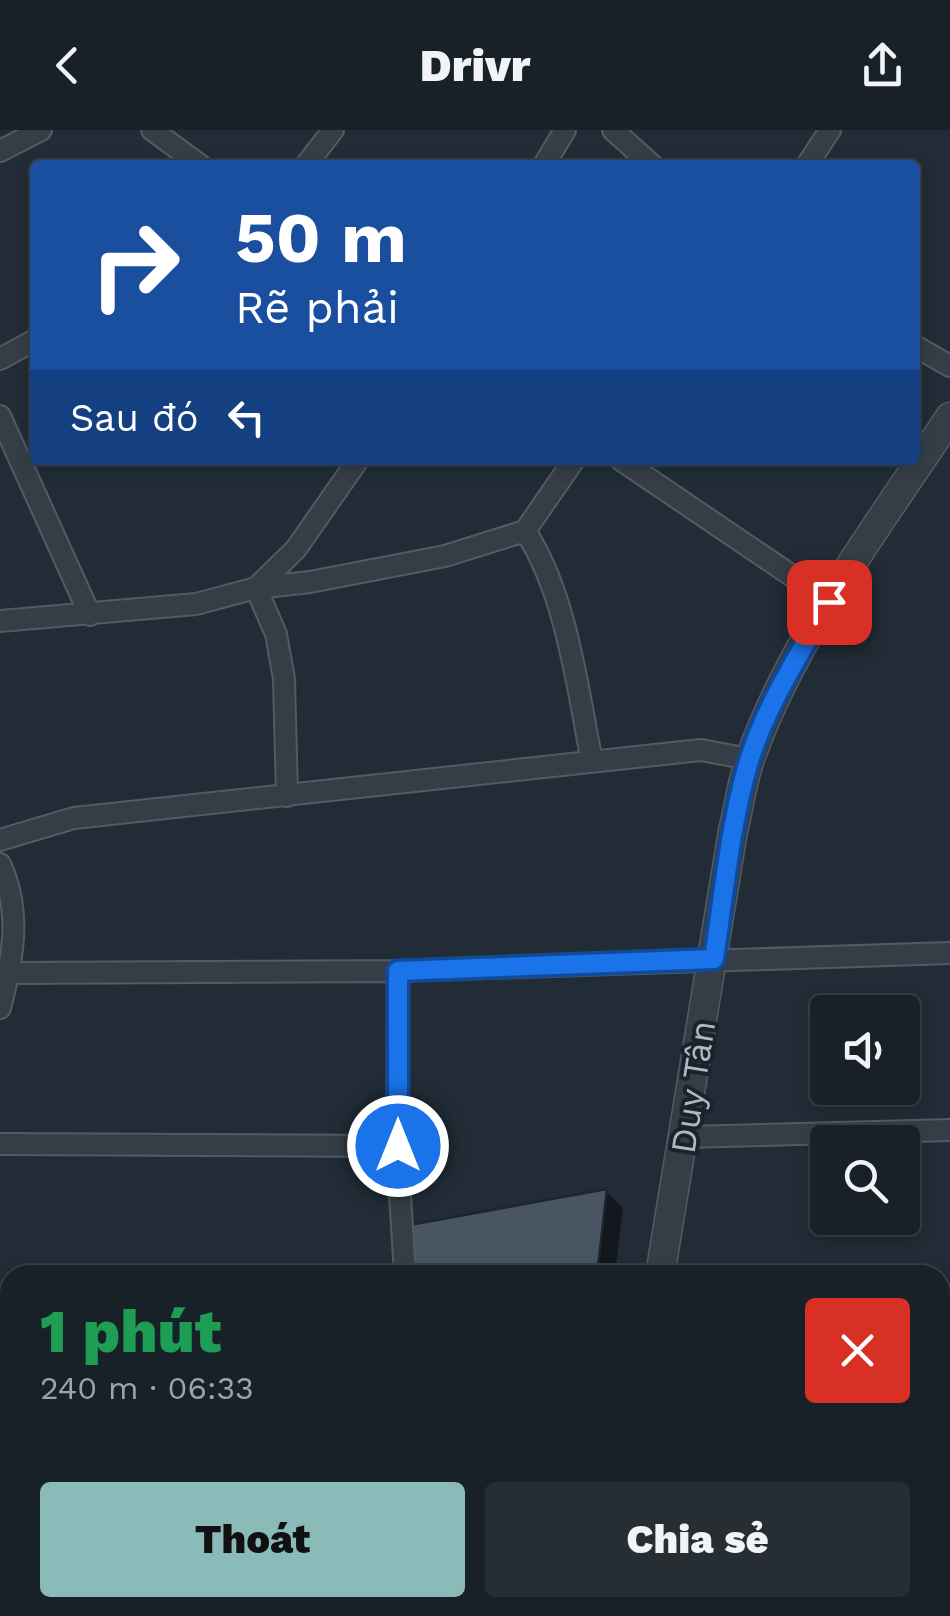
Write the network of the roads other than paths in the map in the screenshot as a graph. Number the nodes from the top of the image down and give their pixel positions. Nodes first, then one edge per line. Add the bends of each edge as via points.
1 (41, 130) edge
2 (152, 130) edge
3 (333, 130) edge
4 (565, 130) edge
5 (613, 130) edge
6 (830, 130) edge
7 (0, 151) edge
8 (193, 160) edge
9 (310, 160) edge
10 (547, 160) edge
11 (646, 160) edge
12 (809, 160) edge
13 (30, 343) edge
14 (920, 349) edge
15 (0, 359) edge
16 (950, 366) edge
17 (0, 416) edge
18 (950, 417) edge
19 (920, 463) edge
20 (355, 465) edge
21 (571, 465) edge
22 (628, 465) edge
23 (919, 465) edge
24 (526, 531) junction
25 (256, 588) junction
26 (829, 602) junction
27 (90, 615) junction
28 (0, 621) edge
29 (750, 759) junction
30 (592, 762) junction
31 (287, 796) junction
32 (0, 840) edge
33 (0, 864) edge
34 (950, 953) edge
35 (714, 959) junction
36 (398, 971) junction
37 (10, 973) junction
38 (0, 1008) edge
39 (950, 1130) edge
40 (685, 1137) junction
41 (0, 1144) edge
42 (398, 1146) junction
43 (404, 1265) edge
44 (662, 1265) edge

1 - 7 street
2 - 8 street
3 - 9 street
4 - 10 street
5 - 11 street
6 - 12 street
13 - 15 street
14 - 16 street
17 - 27 street
18 - 19 street, Duy Tân
20 - 25 street via 296,549
21 - 24 street
22 - 26 street
23 - 26 street, Duy Tân
24 - 25 street via 446,556
24 - 30 street via 554,594
25 - 27 street via 196,604
25 - 31 street via 276,634 284,679
26 - 29 street, Duy Tân
27 - 28 street
29 - 30 street via 701,750
29 - 35 street, Duy Tân
30 - 31 street
31 - 32 street via 74,818
33 - 37 street via 15,927
34 - 35 street
35 - 36 street
35 - 40 street, Duy Tân
36 - 37 street
36 - 42 street
37 - 38 street
39 - 40 street
40 - 44 street, Duy Tân
41 - 42 street
42 - 43 street

